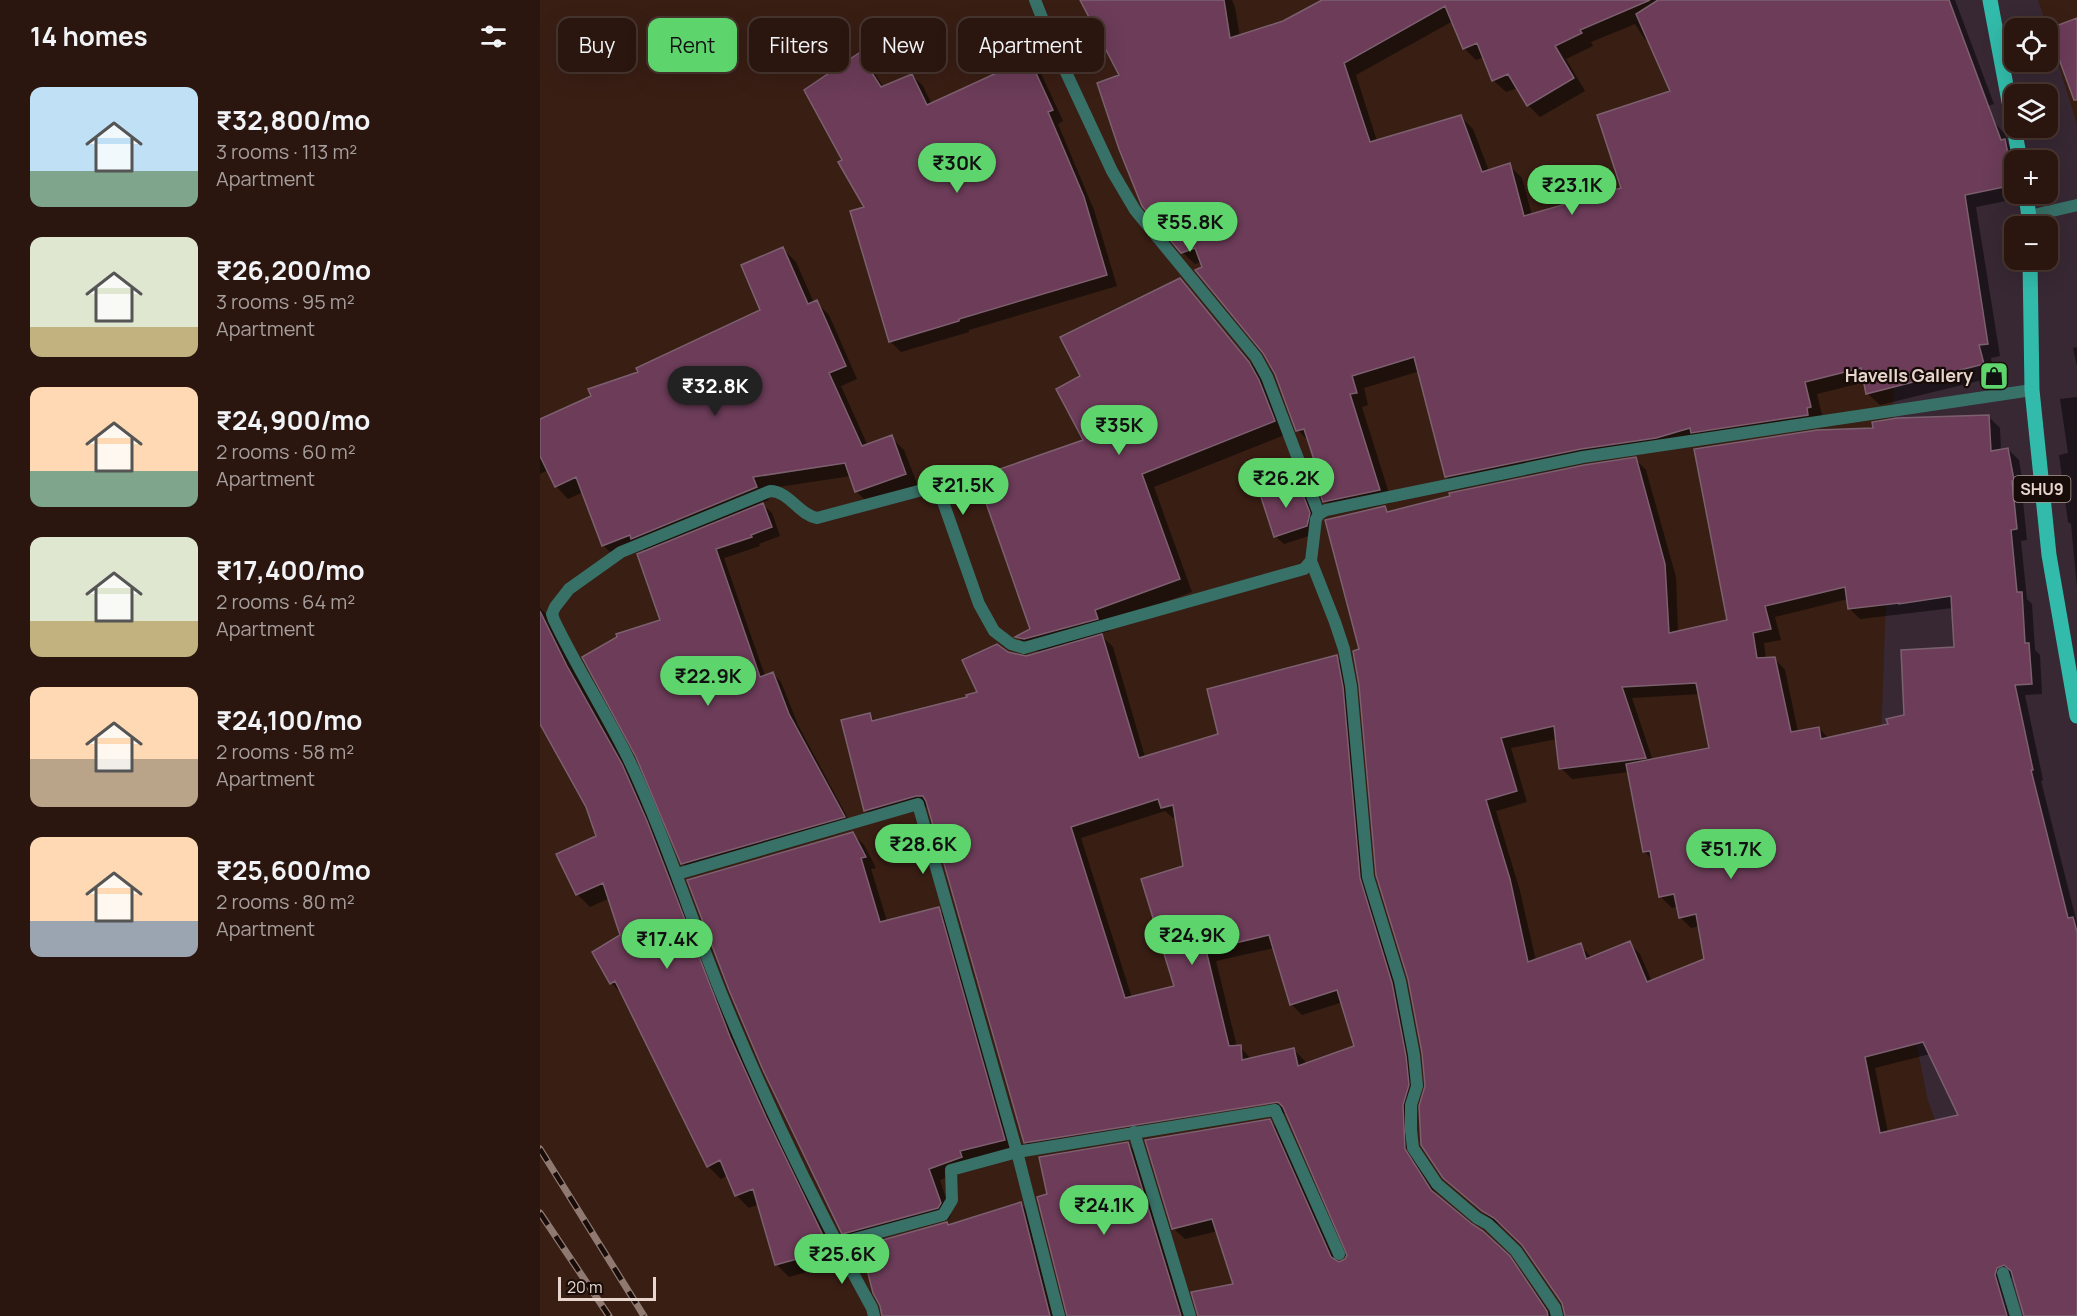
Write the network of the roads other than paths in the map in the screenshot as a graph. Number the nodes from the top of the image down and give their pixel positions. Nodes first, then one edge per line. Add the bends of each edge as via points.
1 (1035, 0) edge
2 (1990, 0) edge
3 (2018, 150) edge
4 (2077, 205) edge
5 (2045, 216) edge
6 (2030, 270) edge
7 (2032, 390) junction
8 (1319, 514) junction
9 (1311, 561) junction
10 (2077, 716) edge
11 (677, 874) junction
12 (1134, 1132) junction
13 (1017, 1152) junction
14 (836, 1244) junction
15 (1339, 1254) dead end
16 (2003, 1273) dead end
17 (874, 1316) edge
18 (1059, 1316) edge
19 (1190, 1316) edge
20 (1557, 1316) edge
21 (2016, 1316) edge

1 - 8 street via 1054,49 1130,201 1256,357
2 - 3 main road
4 - 5 street
6 - 7 main road, SHU9
7 - 8 street via 1583,457
7 - 10 main road, SHU9 via 2049,555
8 - 9 street
9 - 11 street via 1304,569 1290,574 1024,648 994,631 979,604 941,496 926,489 817,518 770,491 621,552 569,589 552,615 629,760
9 - 20 street via 1338,631 1351,686 1368,877 1400,981 1414,1055 1417,1086 1411,1105 1413,1148 1437,1184 1516,1251
11 - 13 street via 918,804
11 - 14 street via 720,991
12 - 13 street
12 - 15 street via 1275,1110
12 - 19 street
13 - 14 street via 951,1170 952,1200 943,1215
13 - 18 street
14 - 17 street
16 - 21 street

